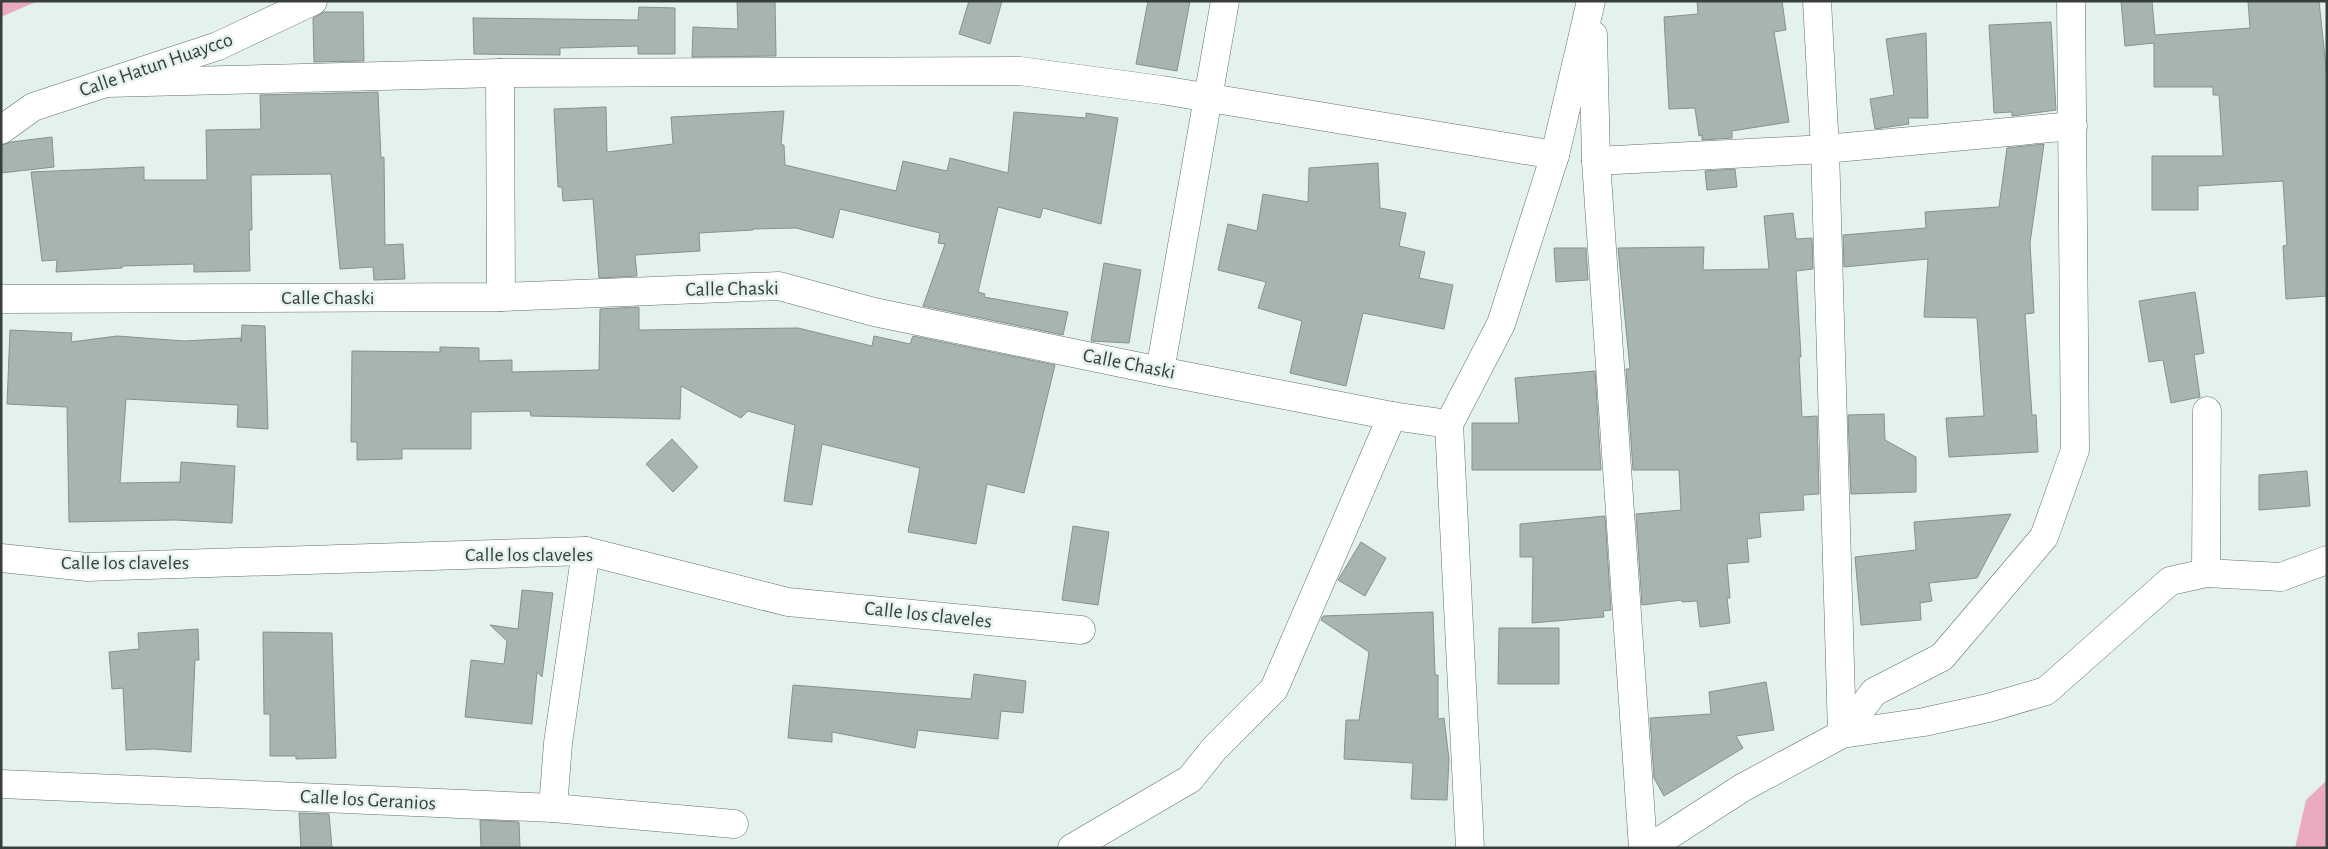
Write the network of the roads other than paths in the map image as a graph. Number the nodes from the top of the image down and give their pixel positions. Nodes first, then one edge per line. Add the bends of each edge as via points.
1 (313, 1) edge
2 (1224, 1) edge
3 (1592, 1) edge
4 (1817, 1) edge
5 (2071, 1) edge
6 (500, 73) junction
7 (107, 82) junction
8 (1208, 97) junction
9 (2073, 126) junction
10 (1, 130) edge
11 (1825, 149) junction
12 (1555, 155) junction
13 (1596, 161) junction
14 (501, 297) junction
15 (1, 299) edge
16 (1160, 371) junction
17 (2207, 411) dead end
18 (1392, 416) junction
19 (1449, 424) junction
20 (586, 551) junction
21 (1, 558) edge
22 (2327, 560) edge
23 (2206, 573) junction
24 (1081, 630) dead end
25 (1842, 734) junction
26 (1, 784) edge
27 (553, 808) junction
28 (734, 824) dead end
29 (1072, 848) edge
30 (1470, 848) edge
31 (1643, 848) edge
32 (1649, 848) edge

1 - 7 street, Calle Hatun Huaycco via 218,46
2 - 8 street
3 - 12 street
3 - 13 street
4 - 11 street
5 - 9 street
6 - 7 street
6 - 8 street via 1020,71
6 - 14 street
7 - 10 street, Calle Hatun Huaycco via 33,107
8 - 12 street
8 - 16 street
9 - 11 street
9 - 25 street via 2075,450 2044,537 1942,657 1874,692
11 - 13 street
11 - 25 street
12 - 19 street via 1501,324
13 - 31 street
14 - 15 street, Calle Chaski
14 - 16 street, Calle Chaski via 779,286 874,312
16 - 18 street, Calle Chaski
17 - 23 street
18 - 19 street, Calle Chaski
18 - 29 street via 1274,690 1190,779
19 - 30 street
20 - 21 street, Calle los claveles via 87,567
20 - 24 street, Calle los claveles via 788,602
20 - 27 street via 558,743
22 - 23 street via 2280,577
23 - 25 street via 2170,582 2046,691 1924,722
25 - 32 street via 1742,788
26 - 27 street, Calle los Geranios
27 - 28 street, Calle los Geranios

